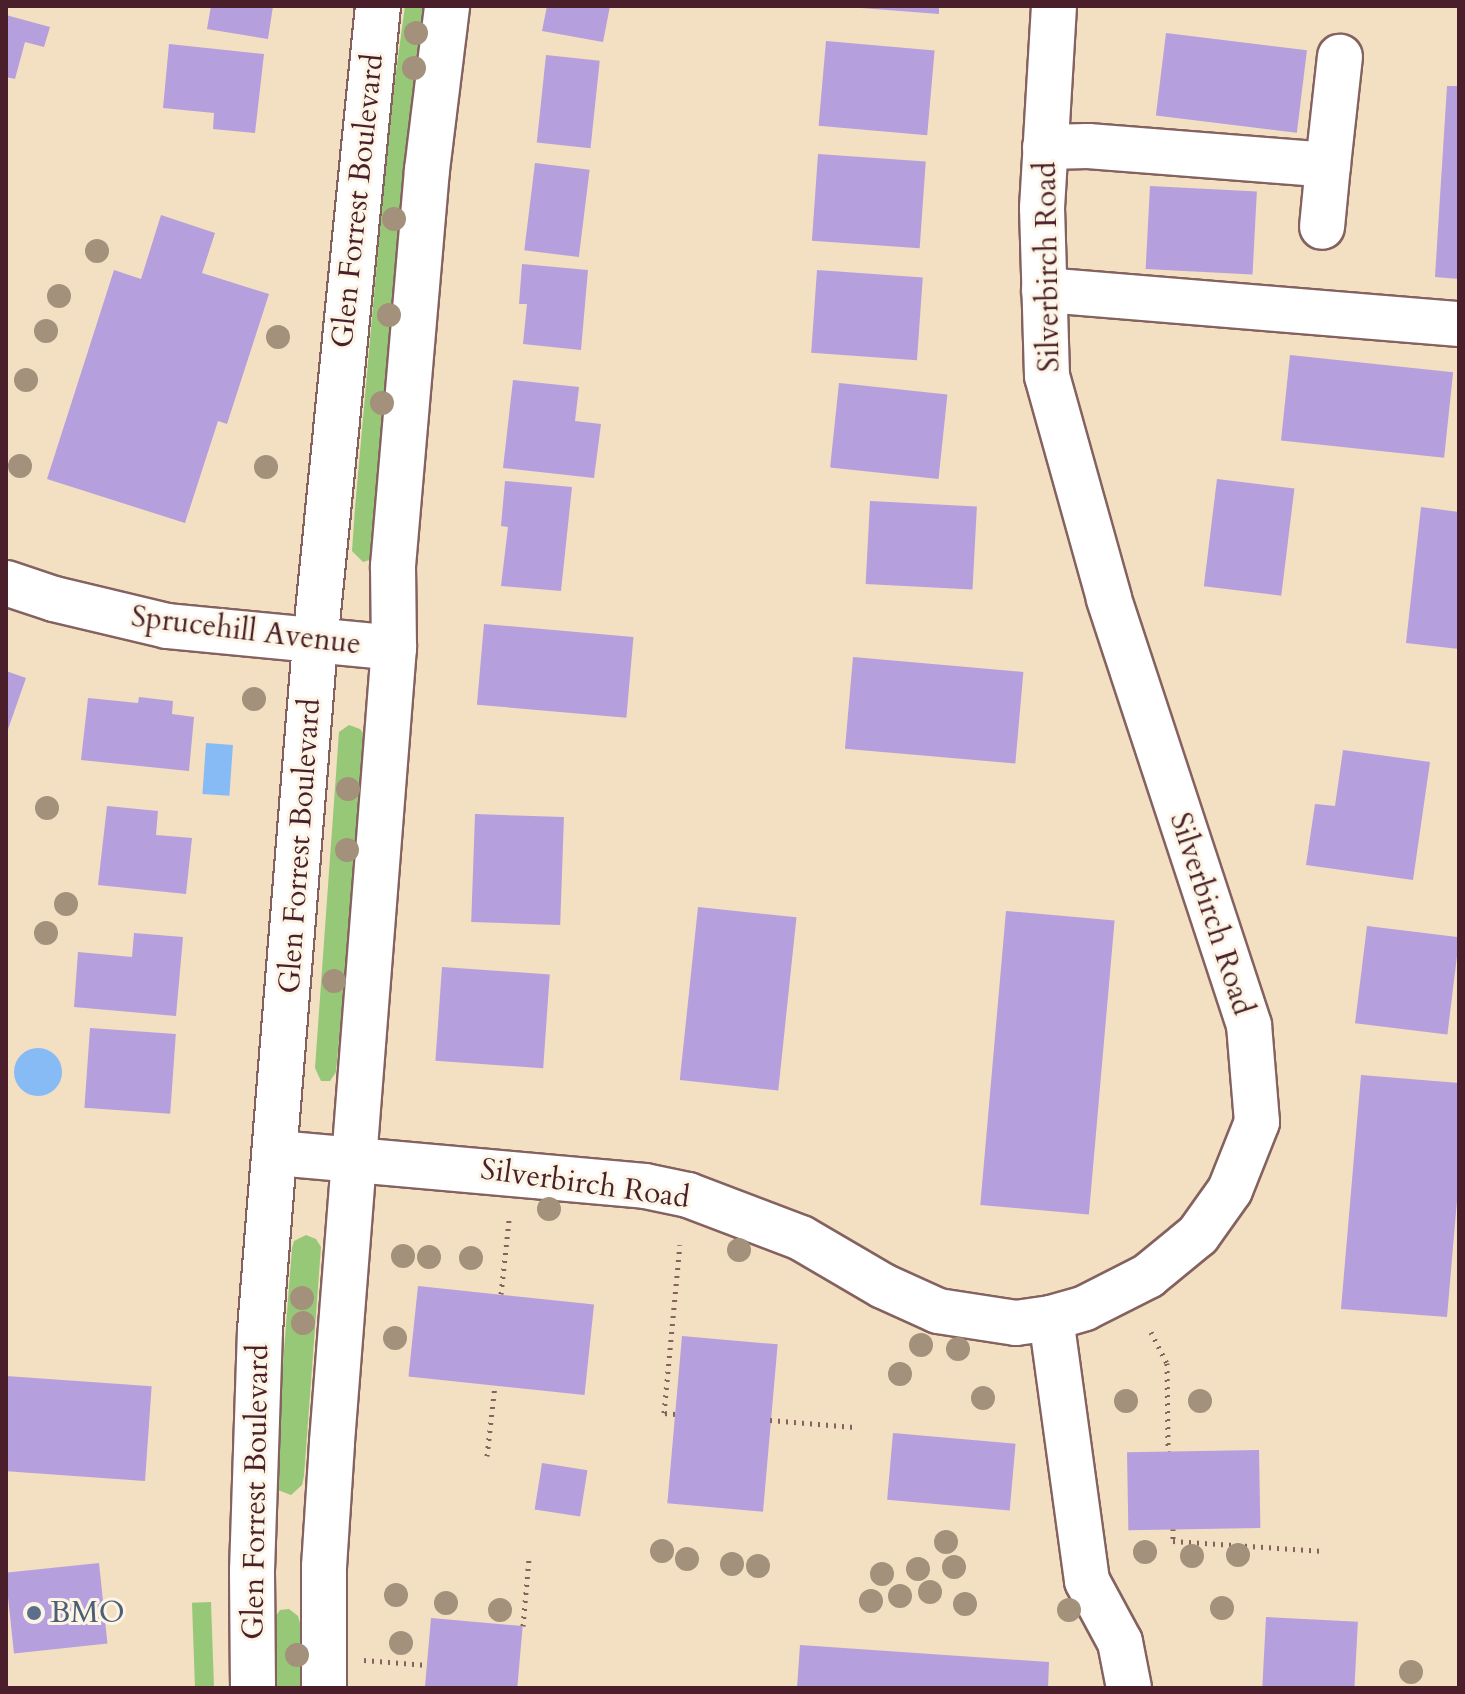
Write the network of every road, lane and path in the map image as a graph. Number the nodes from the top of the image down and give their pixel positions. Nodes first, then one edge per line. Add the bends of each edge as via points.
1 (378, 6) edge
2 (447, 6) edge
3 (1054, 6) edge
4 (1340, 57) dead end
5 (1045, 147) junction
6 (1328, 165) junction
7 (1322, 227) dead end
8 (1044, 290) junction
9 (1459, 324) edge
10 (6, 583) edge
11 (315, 643) junction
12 (394, 648) junction
13 (277, 1153) junction
14 (353, 1158) junction
15 (509, 1220) dead end
16 (680, 1245) dead end
17 (501, 1294) dead end
18 (1051, 1318) junction
19 (1151, 1332) dead end
20 (495, 1385) dead end
21 (675, 1414) dead end
22 (770, 1420) dead end
23 (854, 1427) dead end
24 (1168, 1451) dead end
25 (487, 1456) dead end
26 (1173, 1529) dead end
27 (1324, 1551) dead end
28 (529, 1559) dead end
29 (523, 1626) dead end
30 (358, 1660) dead end
31 (427, 1665) dead end
32 (253, 1688) edge
33 (324, 1688) edge
34 (1129, 1688) edge

1 - 11 street, Glen Forrest Boulevard
2 - 12 street via 427,170 393,566
3 - 5 street, Silverbirch Road
4 - 6 street
5 - 6 street
5 - 8 street, Silverbirch Road
6 - 7 street
8 - 9 street
8 - 18 street, Silverbirch Road via 1047,376 1109,598 1236,977 1249,1025 1257,1122 1230,1190 1198,1235 1148,1276 1085,1308
10 - 11 street, Sprucehill Avenue via 167,626
11 - 12 street, Sprucehill Avenue
11 - 13 street, Glen Forrest Boulevard
12 - 14 street
13 - 14 street, Silverbirch Road
13 - 32 street, Glen Forrest Boulevard via 260,1330
14 - 18 street, Silverbirch Road via 645,1186 688,1195 801,1238 938,1311 1016,1323
14 - 33 street via 326,1530
15 - 17 path
16 - 21 path via 664,1413
18 - 34 street via 1087,1581 1120,1642
19 - 24 path via 1167,1363
20 - 25 path
22 - 23 path
26 - 27 path via 1173,1541
28 - 29 path
30 - 31 path

